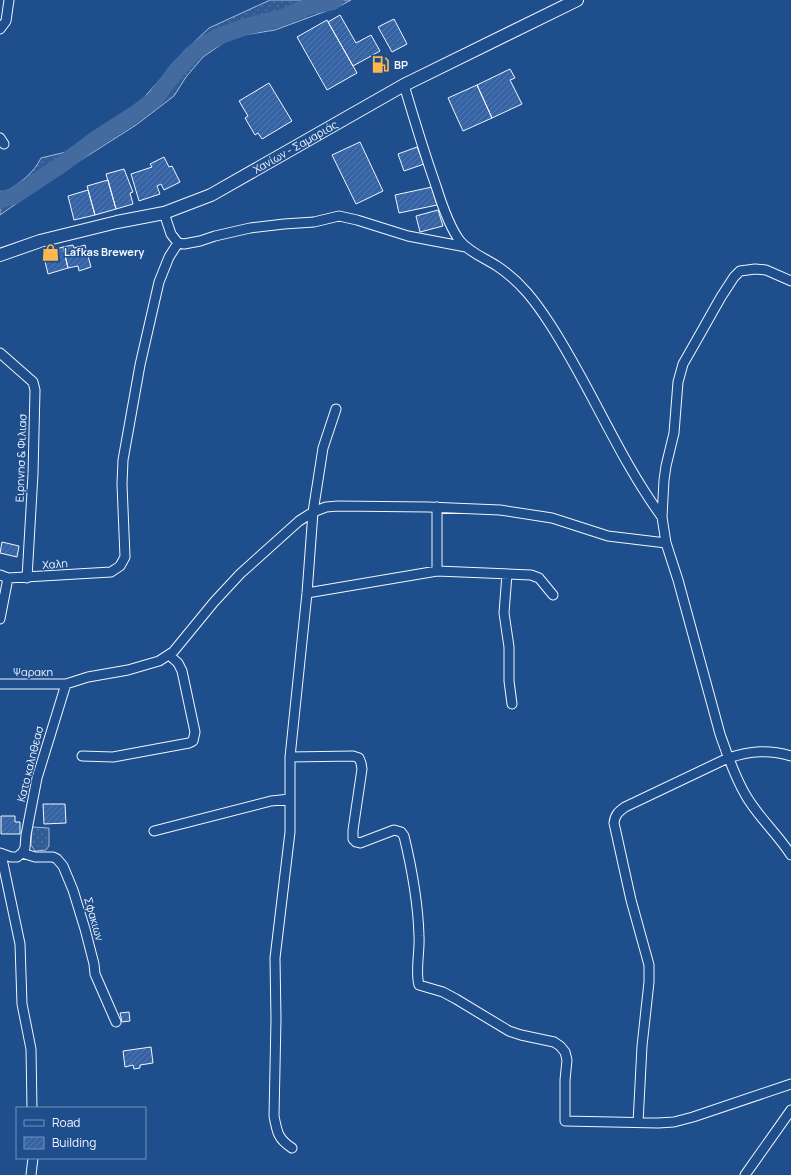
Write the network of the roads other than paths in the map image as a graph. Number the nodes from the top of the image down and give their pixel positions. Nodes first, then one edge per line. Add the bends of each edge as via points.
1 (9, 0) edge
2 (577, 0) edge
3 (0, 29) edge
4 (404, 85) junction
5 (164, 213) junction
6 (178, 243) junction
7 (466, 247) junction
8 (0, 255) edge
9 (791, 281) edge
10 (0, 353) edge
11 (336, 409) dead end
12 (438, 507) junction
13 (313, 512) junction
14 (662, 517) junction
15 (666, 543) junction
16 (437, 572) junction
17 (508, 574) junction
18 (4, 577) edge
19 (27, 578) junction
20 (307, 593) junction
21 (553, 595) dead end
22 (0, 619) edge
23 (169, 655) junction
24 (0, 684) edge
25 (66, 684) junction
26 (512, 704) dead end
27 (82, 756) dead end
28 (791, 756) edge
29 (290, 757) junction
30 (728, 758) junction
31 (290, 798) junction
32 (154, 831) dead end
33 (23, 852) junction
34 (0, 853) edge
35 (791, 855) edge
36 (116, 1022) dead end
37 (791, 1084) edge
38 (32, 1107) edge
39 (791, 1110) edge
40 (638, 1123) junction
41 (292, 1148) dead end
42 (33, 1159) edge
43 (31, 1175) edge
44 (745, 1175) edge

1 - 3 street via 6,21
2 - 4 main road, Χανίων - Σαμαριάς
4 - 5 main road, Χανίων - Σαμαριάς via 211,195
4 - 7 street via 443,207 459,240
5 - 6 street via 171,234
5 - 8 main road, Χανίων - Σαμαριάς via 40,241
6 - 7 street via 200,241 250,228 314,222 339,216 408,236
6 - 19 street, Χαλη via 169,257 160,282 140,365 123,460 125,557 120,566 111,572
7 - 14 street via 498,267 529,293 569,352 629,466
9 - 14 street via 766,270 740,271 683,364 678,382 674,432 666,466
10 - 19 street, Ειρηνησ & Φιλιασ via 33,382 35,390
11 - 13 street via 323,448
12 - 13 street via 338,506
12 - 15 street via 500,510 552,518 608,536
12 - 16 street
13 - 20 street
13 - 23 street via 299,521 240,574
14 - 15 street
15 - 30 street
16 - 17 street
16 - 20 street
17 - 21 street via 539,578
17 - 26 street via 504,613 509,647
18 - 19 street, Χαλη
18 - 22 street
20 - 29 street
23 - 25 street, Ψαρακη via 159,661
23 - 27 street via 182,671 194,732 193,741 113,757
24 - 25 street, Ψαρακη
25 - 33 street, Κατο καληθεασ via 37,778
28 - 30 street via 780,752 762,751 745,752
29 - 31 street
29 - 40 street via 359,758 362,769 353,839 360,843 394,830 402,832 412,871 418,920 419,985 443,992 509,1031 554,1042 560,1046 567,1060 565,1121
30 - 35 street via 745,794
30 - 40 street via 625,807 614,817 631,900 649,965
31 - 32 street
31 - 41 street via 288,846 276,958 274,1116 277,1132 283,1142
33 - 34 street, Σφακιων via 11,858
33 - 36 street, Σφακιων via 34,857 53,857 63,866 85,929 95,974
34 - 38 street via 20,944 22,1004 31,1049
37 - 40 street via 674,1122
39 - 44 street
42 - 43 street

